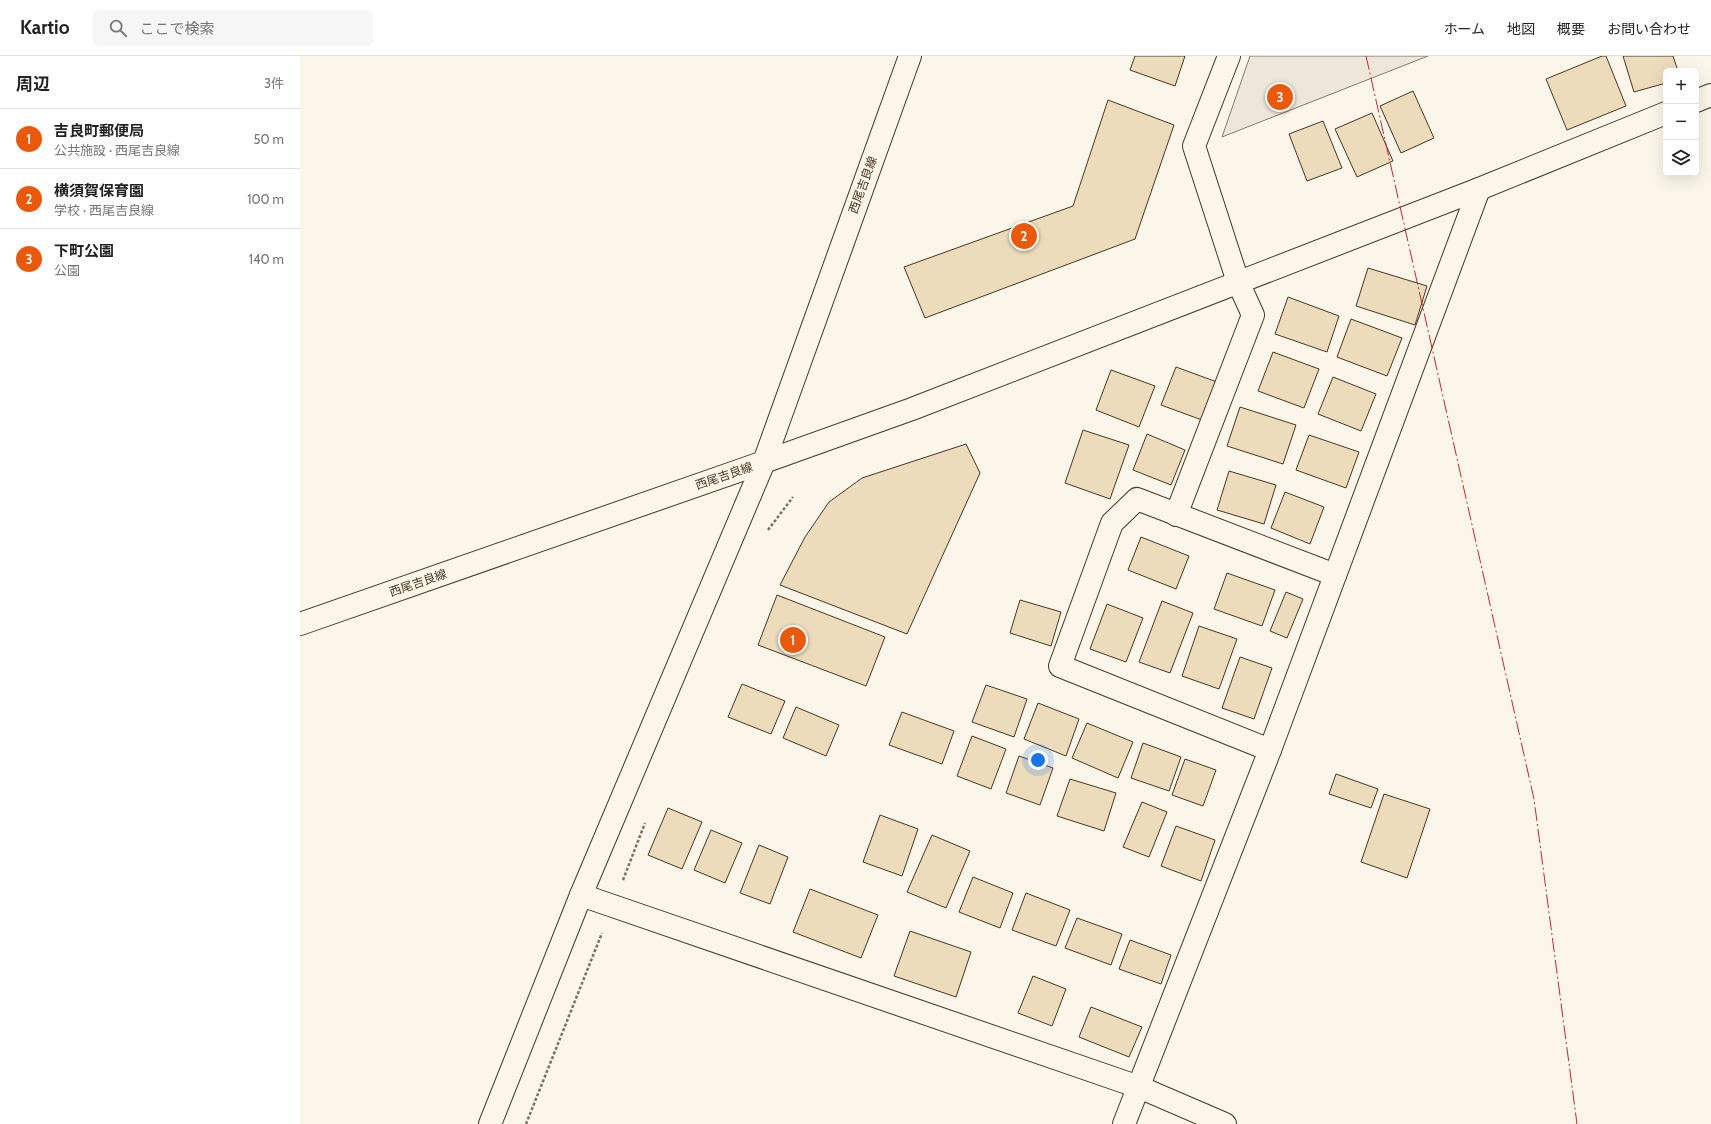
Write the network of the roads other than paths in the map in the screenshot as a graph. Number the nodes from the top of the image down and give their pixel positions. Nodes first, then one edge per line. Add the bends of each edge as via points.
1 (910, 56) edge
2 (1229, 56) edge
3 (1711, 95) edge
4 (1699, 100) edge
5 (1663, 114) edge
6 (1479, 189) junction
7 (1238, 282) junction
8 (764, 462) junction
9 (1176, 515) junction
10 (1336, 575) junction
11 (300, 624) edge
12 (1270, 750) junction
13 (581, 895) junction
14 (1139, 1087) junction
15 (490, 1124) edge
16 (1124, 1124) edge
17 (1225, 1124) edge

1 - 8 street, 西尾吉良線
2 - 7 street via 1194,146
3 - 4 street
5 - 6 street
6 - 7 street
6 - 10 street
7 - 8 street via 912,409
7 - 9 street via 1253,315
8 - 11 street, 西尾吉良線
8 - 13 street
9 - 10 street
9 - 12 street via 1137,499 1112,523 1060,666
10 - 12 street
12 - 14 street
13 - 14 street
13 - 15 street
14 - 16 street
14 - 17 street

